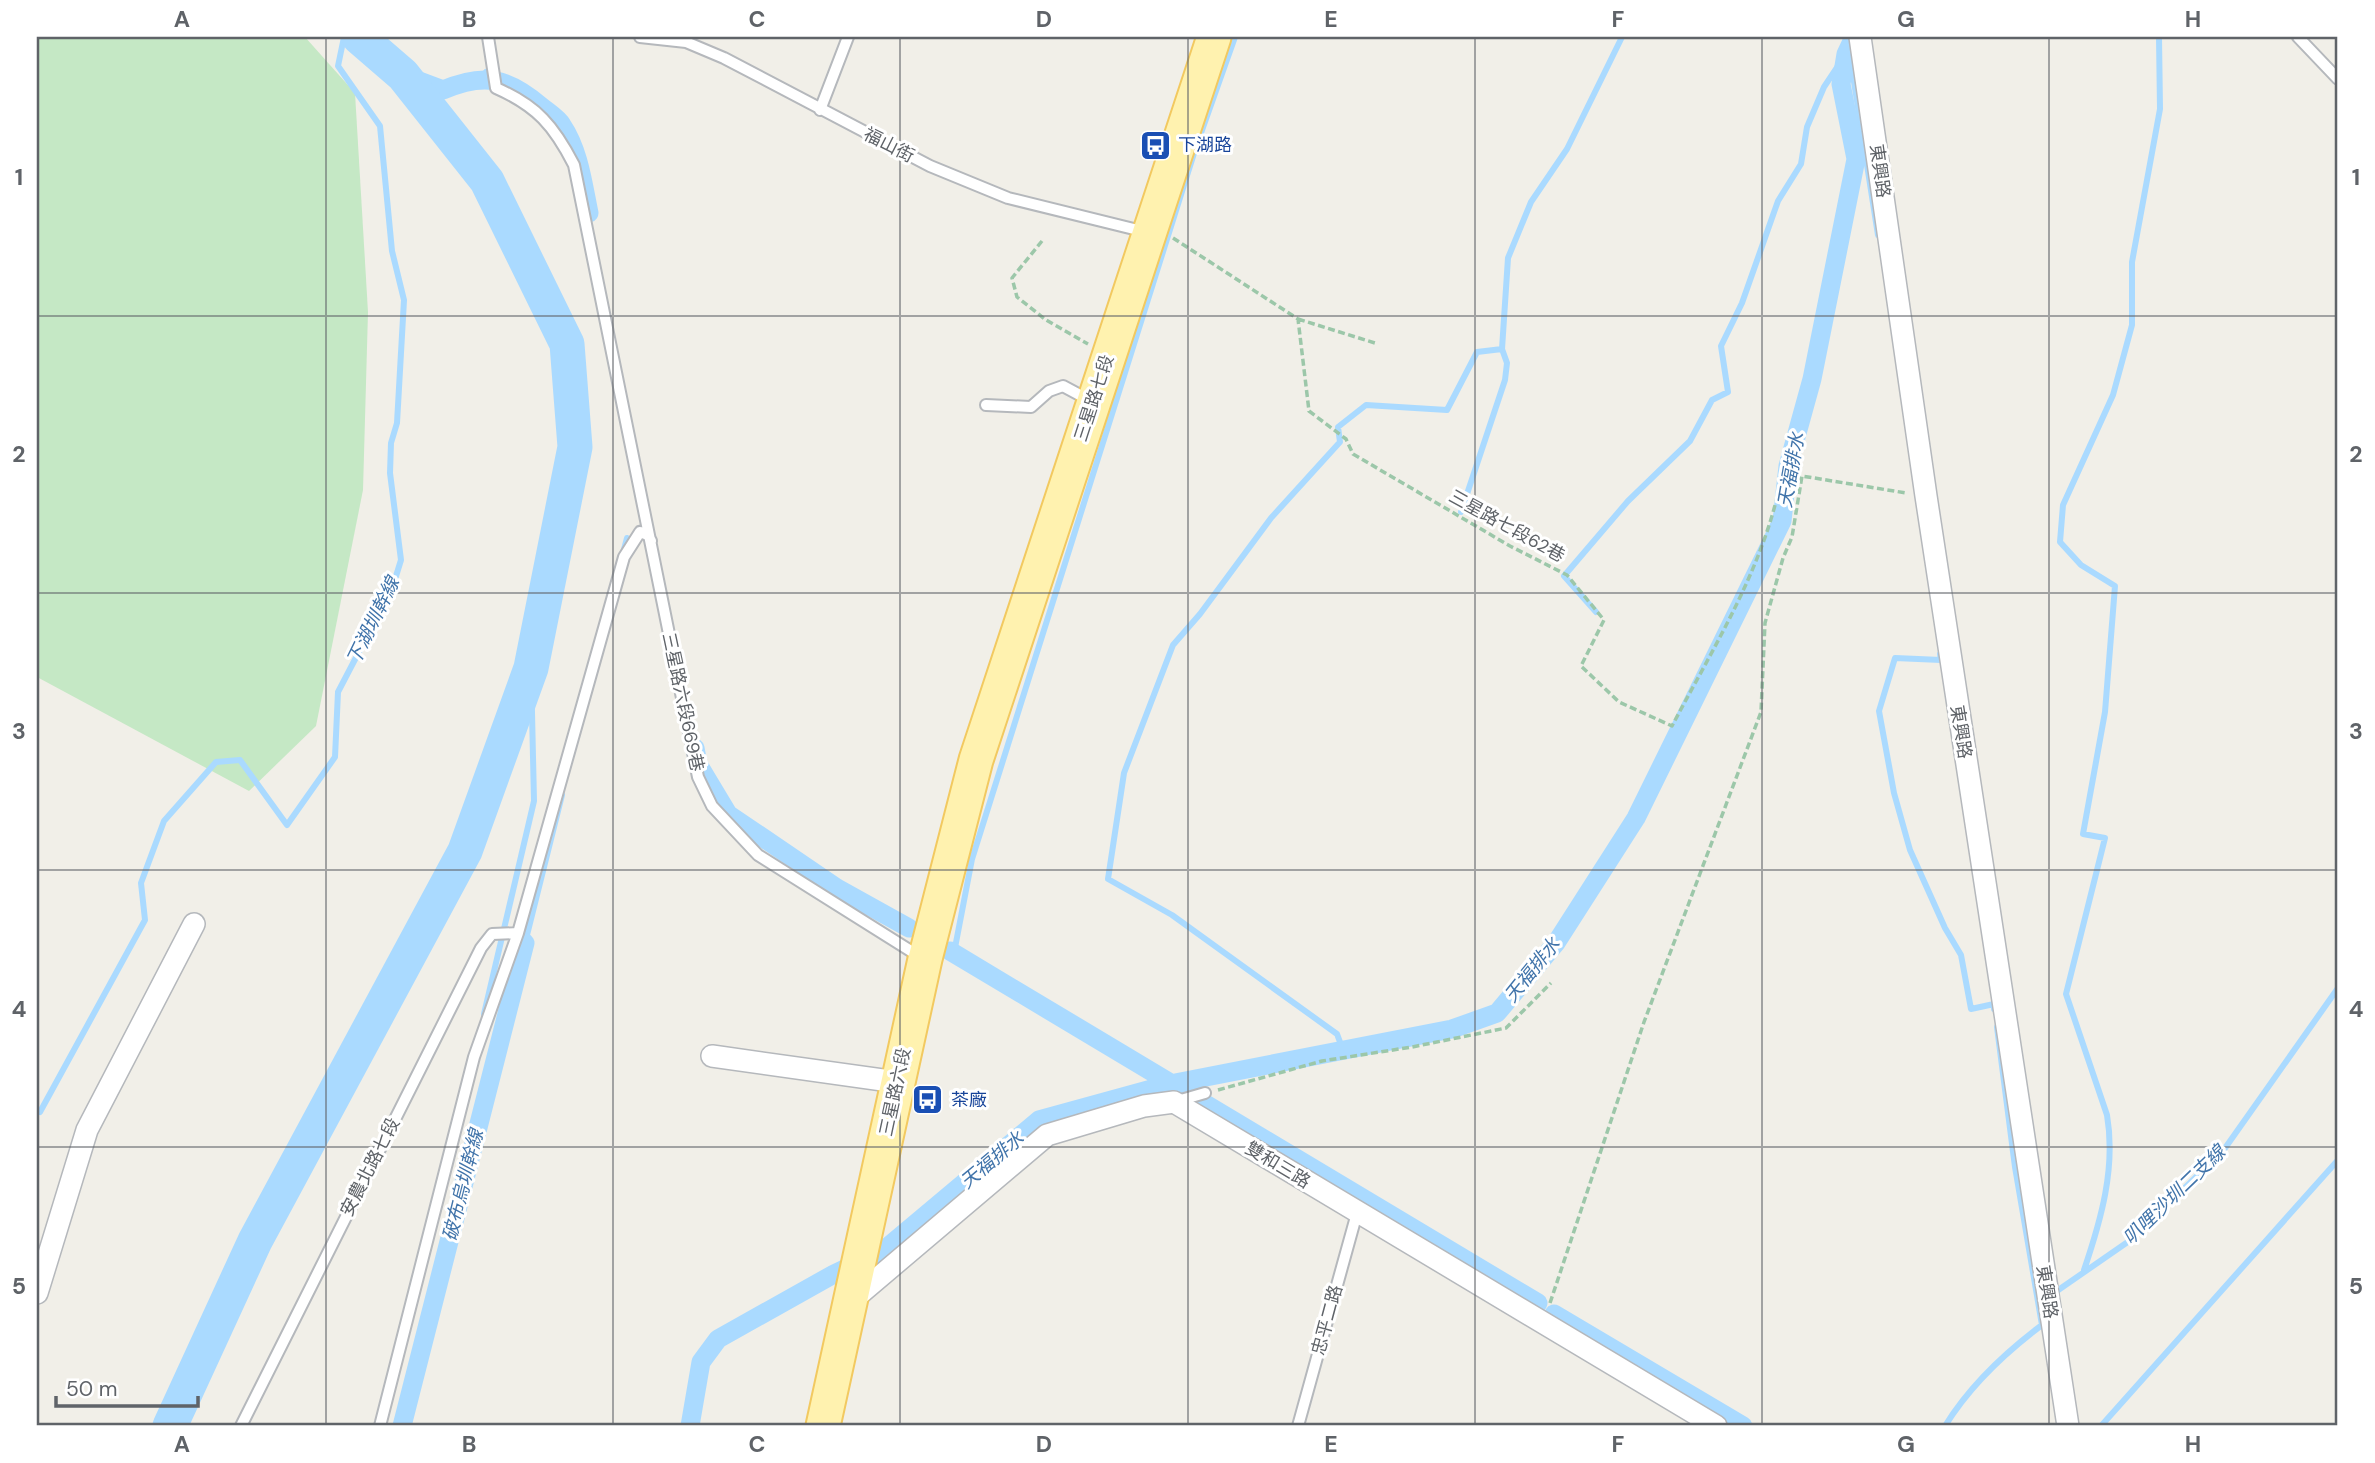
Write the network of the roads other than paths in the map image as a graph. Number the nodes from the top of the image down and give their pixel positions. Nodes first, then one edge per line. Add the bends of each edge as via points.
1 (488, 37) edge
2 (640, 37) edge
3 (848, 37) edge
4 (1214, 37) edge
5 (2298, 37) edge
6 (1861, 40) edge
7 (2338, 79) edge
8 (820, 110) junction
9 (1150, 228) junction
10 (1093, 402) junction
11 (986, 405) dead end
12 (652, 543) junction
13 (976, 760) joint
14 (194, 924) dead end
15 (518, 933) junction
16 (928, 945) junction
17 (712, 1056) dead end
18 (897, 1082) junction
19 (1205, 1093) road end
20 (1181, 1100) junction
21 (1357, 1213) junction
22 (37, 1293) edge
23 (851, 1301) junction
24 (241, 1426) edge
25 (380, 1426) edge
26 (823, 1426) edge
27 (1298, 1426) edge
28 (1716, 1426) edge
29 (2068, 1426) edge

1 - 12 lane, 三星路六段669巷 via 496,88 552,125 574,165
2 - 8 lane, 福山街 via 686,42
3 - 8 lane
4 - 9 main road, 三星路七段
5 - 7 lane
6 - 29 street, 東興路
8 - 9 lane, 福山街 via 930,166 1008,198
9 - 10 main road, 三星路七段
10 - 11 lane via 1063,386 1049,391 1031,407
10 - 13 main road, 三星路七段
12 - 15 lane via 640,532 624,557
12 - 16 lane, 三星路六段669巷 via 689,743 712,806 758,855
13 - 16 main road, 三星路六段
14 - 22 street via 87,1130
15 - 24 lane, 安農北路七段 via 492,934 481,948
15 - 25 lane via 474,1057
16 - 18 main road, 三星路六段
17 - 18 street
18 - 23 main road, 三星路六段
19 - 20 lane
20 - 21 street, 雙和三路
20 - 23 street via 1144,1106 1047,1136
21 - 27 lane, 忠平二路
21 - 28 street, 雙和三路
23 - 26 main road, 三星路六段

